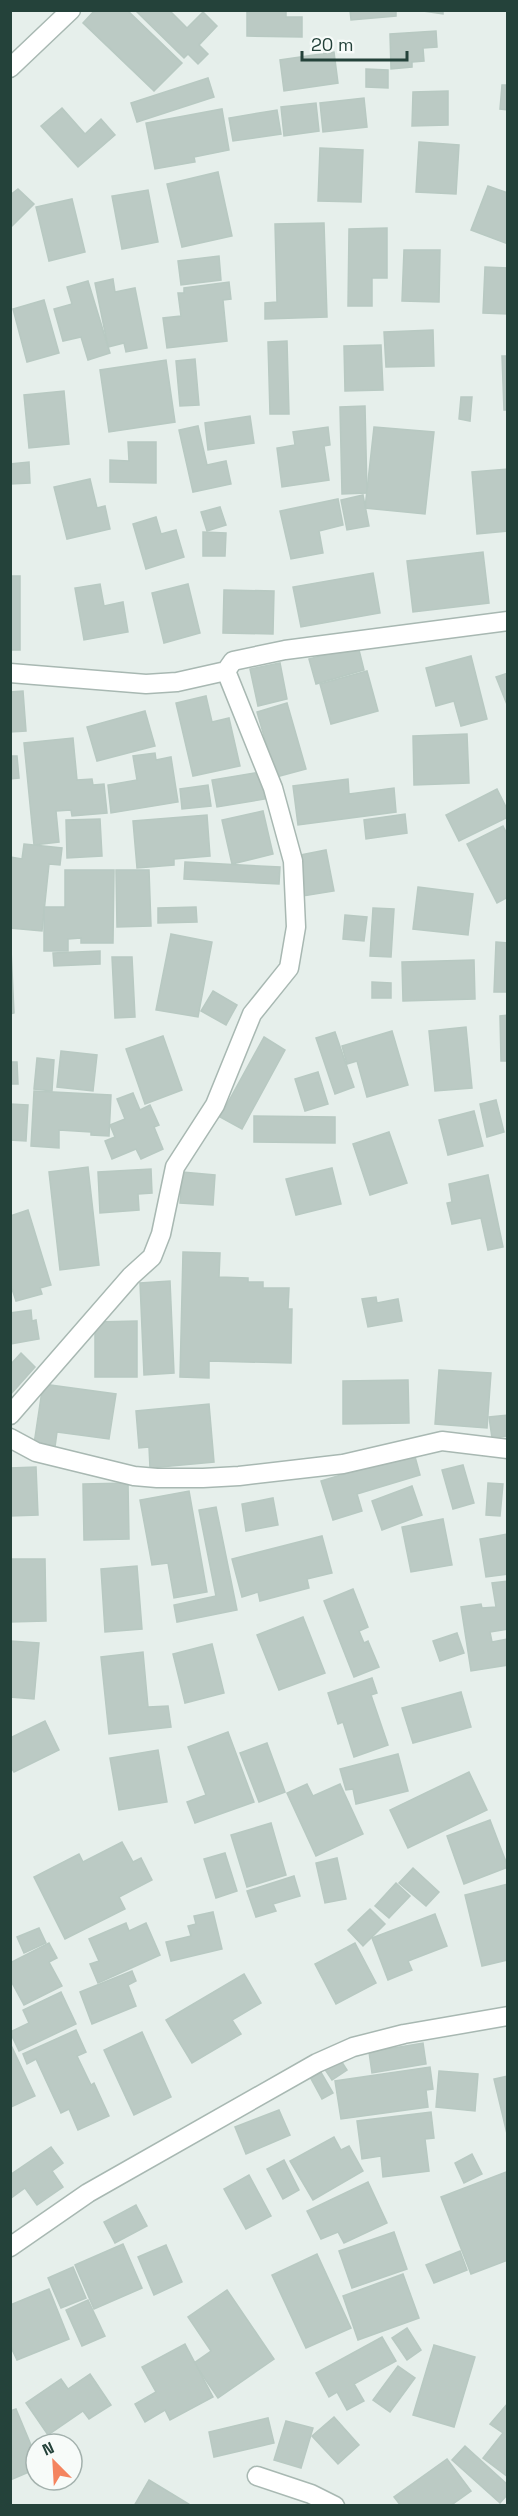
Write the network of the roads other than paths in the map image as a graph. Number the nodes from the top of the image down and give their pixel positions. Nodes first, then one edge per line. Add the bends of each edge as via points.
1 (71, 10) edge
2 (10, 68) edge
3 (507, 621) edge
4 (226, 671) junction
5 (10, 673) edge
6 (10, 1415) edge
7 (10, 1438) edge
8 (507, 1449) edge
9 (507, 2016) edge
10 (10, 2247) edge
11 (257, 2476) dead end
12 (335, 2505) edge

1 - 2 street
3 - 4 street via 285,650 233,661
4 - 5 street via 146,684
4 - 6 street via 273,788 293,861 296,927 289,968 252,1014 215,1106 175,1167 161,1234 152,1257
7 - 8 street via 36,1452 157,1478 227,1477 343,1464 442,1441
9 - 10 street via 353,2047 317,2063 88,2193
11 - 12 street

